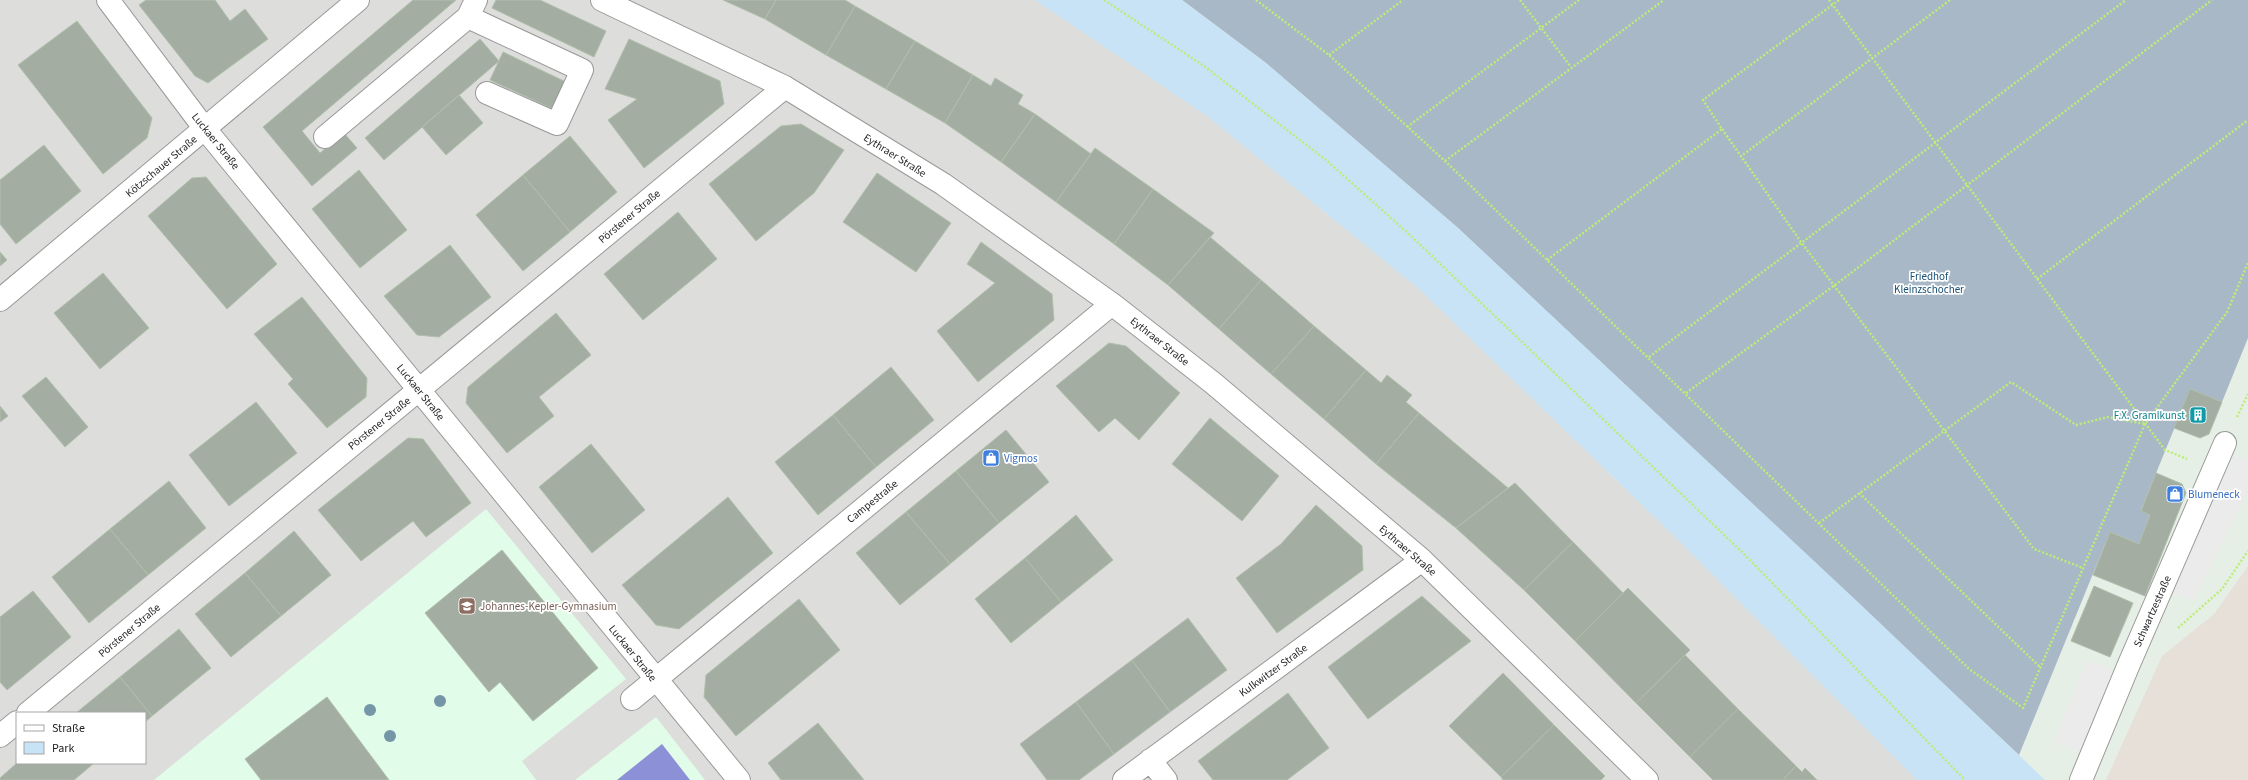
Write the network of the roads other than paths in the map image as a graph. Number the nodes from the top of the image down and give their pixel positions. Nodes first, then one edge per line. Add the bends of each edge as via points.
1 (108, 0) edge
2 (358, 0) edge
3 (602, 0) edge
4 (472, 8) edge
5 (785, 87) junction
6 (487, 94) dead end
7 (205, 129) junction
8 (325, 137) dead end
9 (0, 300) edge
10 (1112, 304) junction
11 (420, 390) junction
12 (2225, 443) dead end
13 (1422, 560) junction
14 (655, 680) junction
15 (632, 699) dead end
16 (29, 712) edge
17 (16, 723) edge
18 (0, 736) edge
19 (1150, 760) junction
20 (739, 780) edge
21 (1124, 780) edge
22 (1166, 780) edge
23 (1647, 780) edge
24 (2081, 780) edge

1 - 7 street, Luckaer Straße
2 - 7 street, Kötzschauer Straße
3 - 5 street, Eythraer Straße
4 - 6 street via 582,70 557,124
4 - 8 street
5 - 10 street, Eythraer Straße via 943,184
5 - 11 street, Pörstener Straße
7 - 9 street, Kötzschauer Straße
7 - 11 street, Luckaer Straße
10 - 13 street, Eythraer Straße via 1213,384
10 - 14 street, Campestraße
11 - 14 street, Luckaer Straße
11 - 16 street, Pörstener Straße
12 - 24 street, Schwartzestraße
13 - 19 street, Kulkwitzer Straße
13 - 23 street, Eythraer Straße
14 - 15 street, Campestraße
14 - 20 street, Luckaer Straße
17 - 18 street
19 - 21 street, Kulkwitzer Straße
19 - 22 street

